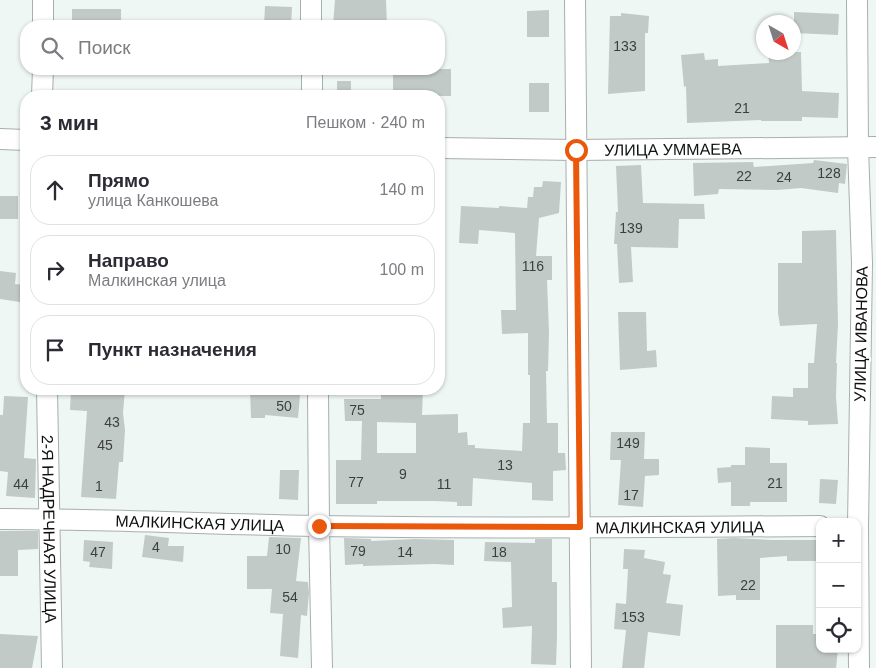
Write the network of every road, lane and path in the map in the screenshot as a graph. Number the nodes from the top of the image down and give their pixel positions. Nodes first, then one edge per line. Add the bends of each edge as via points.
1 (43, 0) edge
2 (311, 0) edge
3 (575, 0) edge
4 (857, 0) edge
5 (43, 20) edge
6 (311, 20) edge
7 (42, 75) edge
8 (312, 75) edge
9 (42, 90) edge
10 (312, 90) edge
11 (0, 139) edge
12 (20, 140) edge
13 (867, 147) edge
14 (445, 148) edge
15 (576, 150) junction
16 (47, 395) edge
17 (318, 395) edge
18 (0, 519) edge
19 (50, 519) junction
20 (319, 526) junction
21 (816, 526) edge
22 (864, 526) edge
23 (580, 527) junction
24 (52, 668) edge
25 (322, 668) edge
26 (581, 668) edge
27 (859, 668) edge

1 - 5 street
2 - 6 street
3 - 15 street
4 - 13 street, УЛИЦА ИВАНОВА
7 - 9 street
8 - 10 street
11 - 12 street
13 - 15 street, УЛИЦА УММАЕВА
13 - 22 street, УЛИЦА ИВАНОВА via 862,263
14 - 15 street, УЛИЦА УММАЕВА
15 - 23 street
16 - 19 street, 2-Я НАДРЕЧНАЯ УЛИЦА
17 - 20 street
18 - 19 street, МАЛКИНСКАЯ УЛИЦА
19 - 20 street, МАЛКИНСКАЯ УЛИЦА
19 - 24 street, 2-Я НАДРЕЧНАЯ УЛИЦА
20 - 23 street, МАЛКИНСКАЯ УЛИЦА
20 - 25 street
21 - 23 street, МАЛКИНСКАЯ УЛИЦА
22 - 27 street, УЛИЦА ИВАНОВА
23 - 26 street

